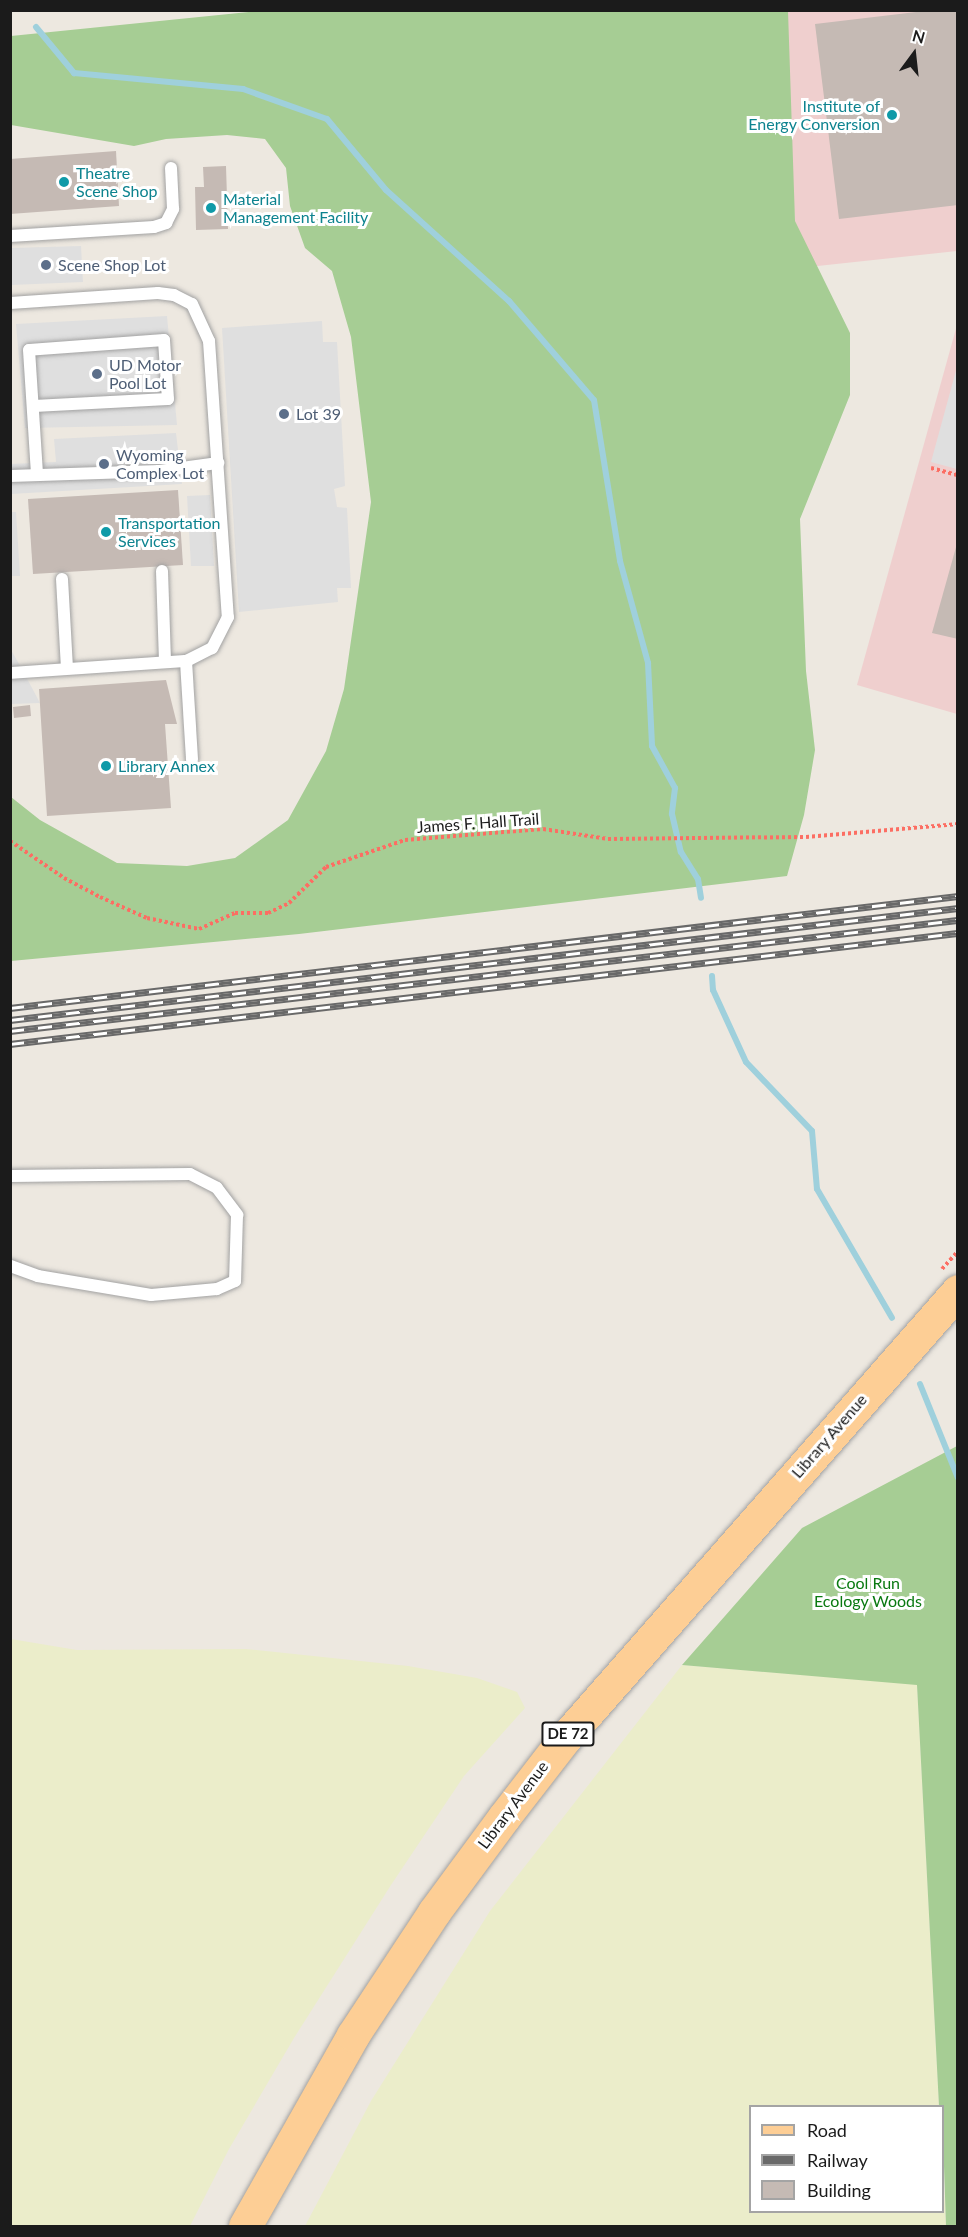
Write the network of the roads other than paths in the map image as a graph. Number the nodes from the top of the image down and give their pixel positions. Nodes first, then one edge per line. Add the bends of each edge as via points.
1 (171, 168) dead end
2 (10, 236) edge
3 (10, 303) edge
4 (34, 406) junction
5 (218, 463) junction
6 (37, 475) junction
7 (10, 476) edge
8 (162, 571) dead end
9 (62, 579) dead end
10 (165, 661) junction
11 (186, 661) junction
12 (67, 668) junction
13 (10, 673) edge
14 (192, 760) dead end
15 (10, 1176) edge
16 (10, 1266) edge
17 (957, 1291) edge
18 (246, 2226) edge

1 - 2 lane via 173,209 166,223
3 - 5 lane via 158,293 174,295 192,304 209,341
4 - 4 lane via 29,350 164,340 168,399
4 - 6 lane
5 - 6 lane via 160,471
5 - 11 lane via 228,617 212,648
6 - 7 lane
8 - 10 lane
9 - 12 lane
10 - 11 lane
10 - 12 lane
11 - 14 lane
12 - 13 lane
15 - 16 lane via 190,1174 217,1188 237,1215 235,1281 217,1289 151,1295 38,1276
17 - 18 main road, Library Avenue / DE 72 via 565,1738 518,1799 434,1912 353,2035

